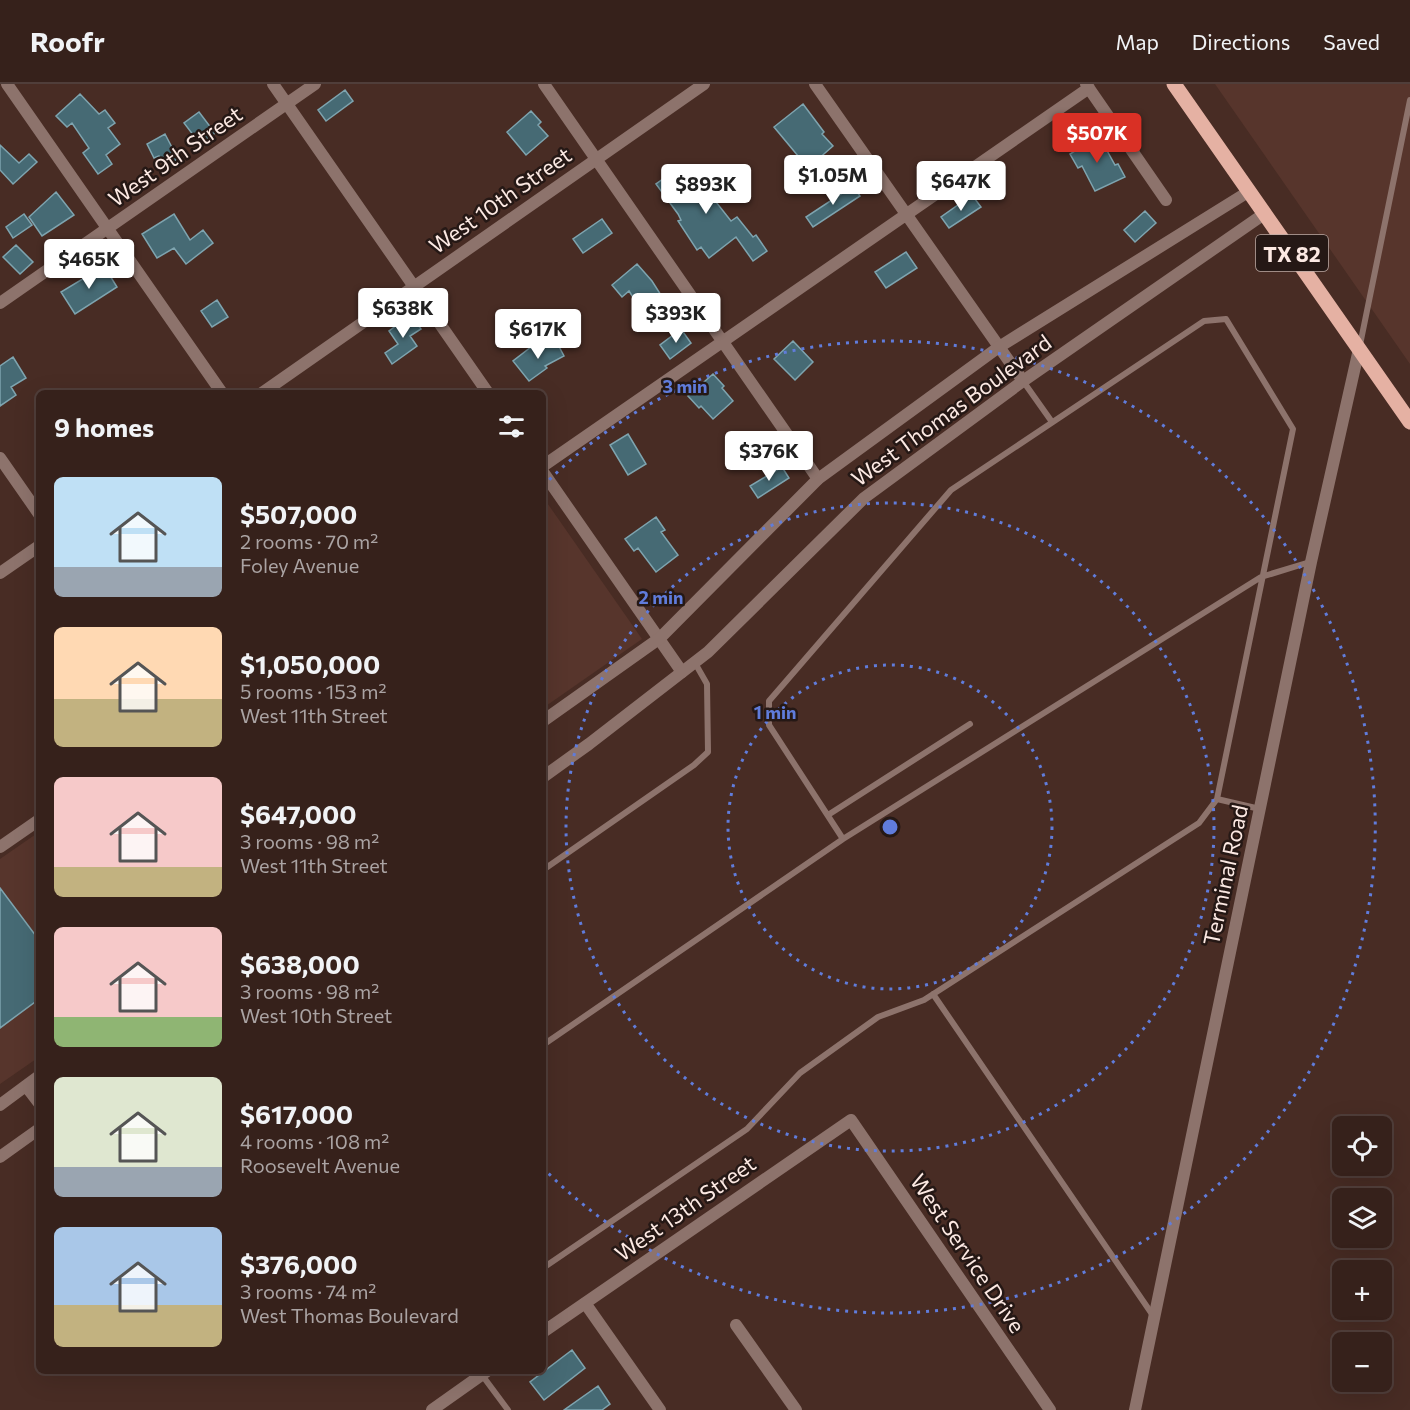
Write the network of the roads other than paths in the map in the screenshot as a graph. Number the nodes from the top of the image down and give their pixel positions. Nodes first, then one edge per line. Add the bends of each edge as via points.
1 (7, 84) edge
2 (273, 84) edge
3 (315, 84) edge
4 (544, 84) edge
5 (704, 84) edge
6 (815, 84) edge
7 (1174, 84) edge
8 (1088, 86) edge
9 (1410, 100) edge
10 (287, 104) junction
11 (596, 159) junction
12 (1248, 192) junction
13 (1166, 200) dead end
14 (905, 214) junction
15 (1264, 214) junction
16 (108, 228) junction
17 (414, 286) junction
18 (0, 303) edge
19 (723, 341) junction
20 (999, 347) junction
21 (1359, 349) junction
22 (1023, 381) junction
23 (220, 390) edge
24 (266, 390) edge
25 (486, 390) edge
26 (1052, 422) junction
27 (1410, 422) edge
28 (0, 458) edge
29 (546, 464) edge
30 (546, 476) edge
31 (818, 479) junction
32 (36, 510) edge
33 (36, 548) edge
34 (1311, 562) junction
35 (0, 573) edge
36 (1261, 577) junction
37 (660, 638) junction
38 (694, 663) junction
39 (682, 672) junction
40 (546, 718) edge
41 (970, 724) dead end
42 (546, 775) edge
43 (1217, 799) junction
44 (1260, 809) junction
45 (828, 816) junction
46 (36, 822) edge
47 (843, 839) junction
48 (0, 847) edge
49 (546, 868) edge
50 (933, 994) junction
51 (546, 1042) edge
52 (36, 1078) edge
53 (26, 1086) junction
54 (36, 1100) edge
55 (0, 1105) edge
56 (851, 1120) joint
57 (36, 1131) edge
58 (0, 1157) edge
59 (546, 1266) edge
60 (585, 1303) junction
61 (1154, 1318) junction
62 (736, 1325) dead end
63 (546, 1330) edge
64 (484, 1374) edge
65 (486, 1374) edge
66 (432, 1410) edge
67 (507, 1410) edge
68 (660, 1410) edge
69 (796, 1410) edge
70 (1050, 1410) edge
71 (1135, 1410) edge

1 - 16 street
2 - 10 street
3 - 10 street, West 9th Street
4 - 11 street
5 - 11 street, West 10th Street
6 - 14 street
7 - 12 main road, TX 82
8 - 13 street
8 - 14 street
9 - 21 lane
10 - 16 street, West 9th Street
10 - 17 street
11 - 17 street, West 10th Street
11 - 19 street
12 - 15 main road, TX 82
12 - 20 street, West Thomas Boulevard
14 - 19 street
14 - 20 street
15 - 21 main road, TX 82
15 - 22 street, West Thomas Boulevard
16 - 18 street, West 9th Street
16 - 23 street
17 - 24 street, West 10th Street
17 - 25 street
19 - 29 street
19 - 31 street
20 - 22 street
20 - 31 street, West Thomas Boulevard
21 - 27 main road, TX 82
21 - 34 street, Terminal Road
22 - 26 lane
22 - 38 street, West Thomas Boulevard via 864,498
26 - 36 lane via 1204,321 1226,319 1293,429
26 - 45 lane via 951,490 769,701 768,724
28 - 32 street
30 - 37 street
31 - 37 street, West Thomas Boulevard
33 - 35 street
34 - 36 lane
34 - 44 street, Terminal Road
36 - 43 lane
36 - 47 lane
37 - 39 street
37 - 40 street, West Thomas Boulevard
38 - 39 street, West Thomas Boulevard
38 - 49 lane via 707,684 708,752
39 - 42 street, West Thomas Boulevard
41 - 45 lane
43 - 44 lane
43 - 50 lane via 1199,824
44 - 61 street, Terminal Road
45 - 47 lane
46 - 48 street
47 - 51 lane
50 - 59 lane via 878,1017 800,1073 747,1129
50 - 61 lane
52 - 53 street
53 - 54 street
53 - 55 street
56 - 60 street, West 13th Street
56 - 70 street, West Service Drive
57 - 58 street
60 - 63 street, West 13th Street
60 - 68 street
61 - 71 street, Terminal Road
62 - 69 street
64 - 66 street
65 - 67 lane

